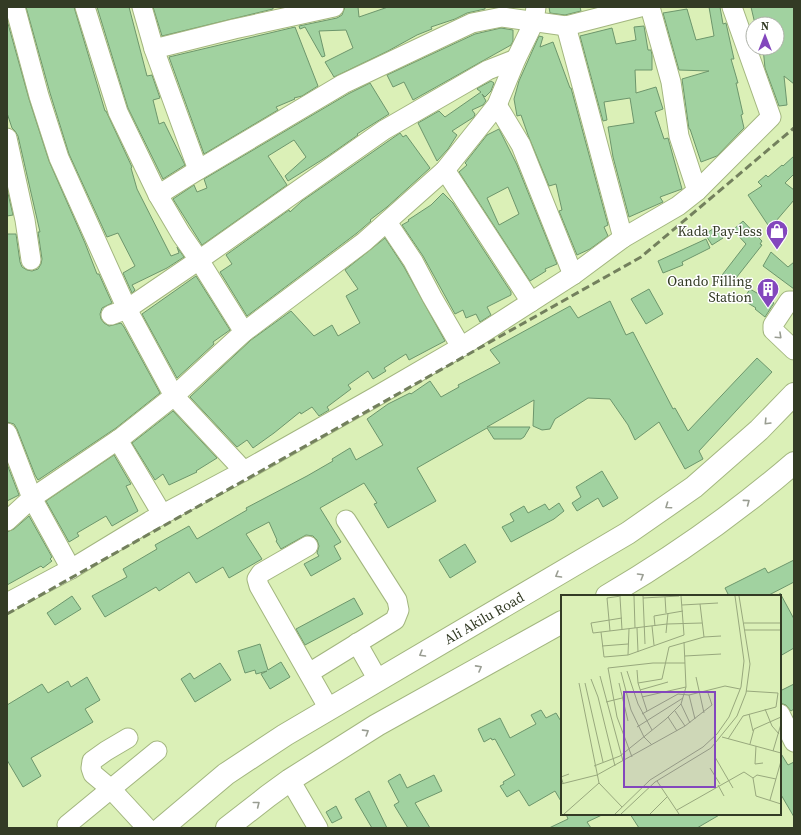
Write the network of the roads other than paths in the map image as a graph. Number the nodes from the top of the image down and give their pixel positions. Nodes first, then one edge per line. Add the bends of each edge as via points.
1 (16, 7) edge
2 (85, 7) edge
3 (142, 7) edge
4 (334, 7) edge
5 (640, 7) edge
6 (650, 7) edge
7 (732, 7) edge
8 (535, 15) edge
9 (566, 26) junction
10 (154, 49) junction
11 (516, 59) junction
12 (497, 105) junction
13 (7, 138) edge
14 (198, 170) junction
15 (445, 170) junction
16 (698, 191) junction
17 (158, 195) junction
18 (387, 222) junction
19 (624, 238) junction
20 (31, 260) dead end
21 (199, 260) junction
22 (573, 275) junction
23 (794, 301) edge
24 (531, 302) junction
25 (119, 312) junction
26 (244, 332) junction
27 (461, 347) junction
28 (794, 350) edge
29 (794, 394) edge
30 (174, 396) junction
31 (7, 433) edge
32 (118, 440) junction
33 (794, 463) edge
34 (244, 471) junction
35 (32, 498) junction
36 (162, 514) junction
37 (346, 520) dead end
38 (7, 521) edge
39 (308, 546) dead end
40 (71, 569) junction
41 (609, 595) edge
42 (7, 603) edge
43 (561, 623) edge
44 (357, 643) junction
45 (309, 673) junction
46 (378, 680) junction
47 (329, 709) junction
48 (781, 716) edge
49 (128, 738) dead end
50 (794, 742) edge
51 (157, 751) dead end
52 (290, 780) junction
53 (111, 789) junction
54 (67, 825) dead end
55 (147, 828) edge
56 (162, 828) edge
57 (227, 828) edge
58 (318, 828) edge

1 - 25 street via 39,96 59,158
2 - 17 street via 118,112
3 - 10 street
4 - 10 street
5 - 9 street
6 - 16 street via 672,82 680,136
7 - 16 street via 771,117
8 - 9 street
8 - 11 street
8 - 14 street via 502,17 472,23 343,84
9 - 19 street
10 - 14 street
11 - 12 street
11 - 21 street via 488,70 384,130
12 - 15 street
12 - 22 street via 521,145
13 - 20 street
14 - 17 street
15 - 18 street
15 - 24 street
16 - 19 street
17 - 21 street
18 - 26 street
18 - 27 street via 413,261
19 - 22 street
21 - 25 street
21 - 26 street
22 - 24 street
23 -> 28 street via 789,301 773,325 773,330
24 - 27 street
25 - 30 street
26 - 30 street
27 - 34 street
29 -> 46 main road, Ali Akilu Road via 759,430 694,487 628,534
30 - 32 street
30 - 34 street
31 - 35 street
32 - 35 street
32 - 36 street
41 -> 33 main road via 649,572 708,532
34 - 36 street
35 - 38 street
35 - 40 street
36 - 40 street
37 - 44 street via 397,600 399,610 395,620
39 - 45 street via 262,573 257,579
40 - 42 street
52 -> 43 main road via 377,726
44 - 45 street
44 - 46 street
45 - 47 street
46 - 47 main road, Ali Akilu Road
47 - 56 main road, Ali Akilu Road via 226,774
48 - 50 street
49 - 53 street via 106,751 91,764 94,774
51 - 53 street
57 -> 52 main road
52 - 58 street
53 - 54 street
53 - 55 street

